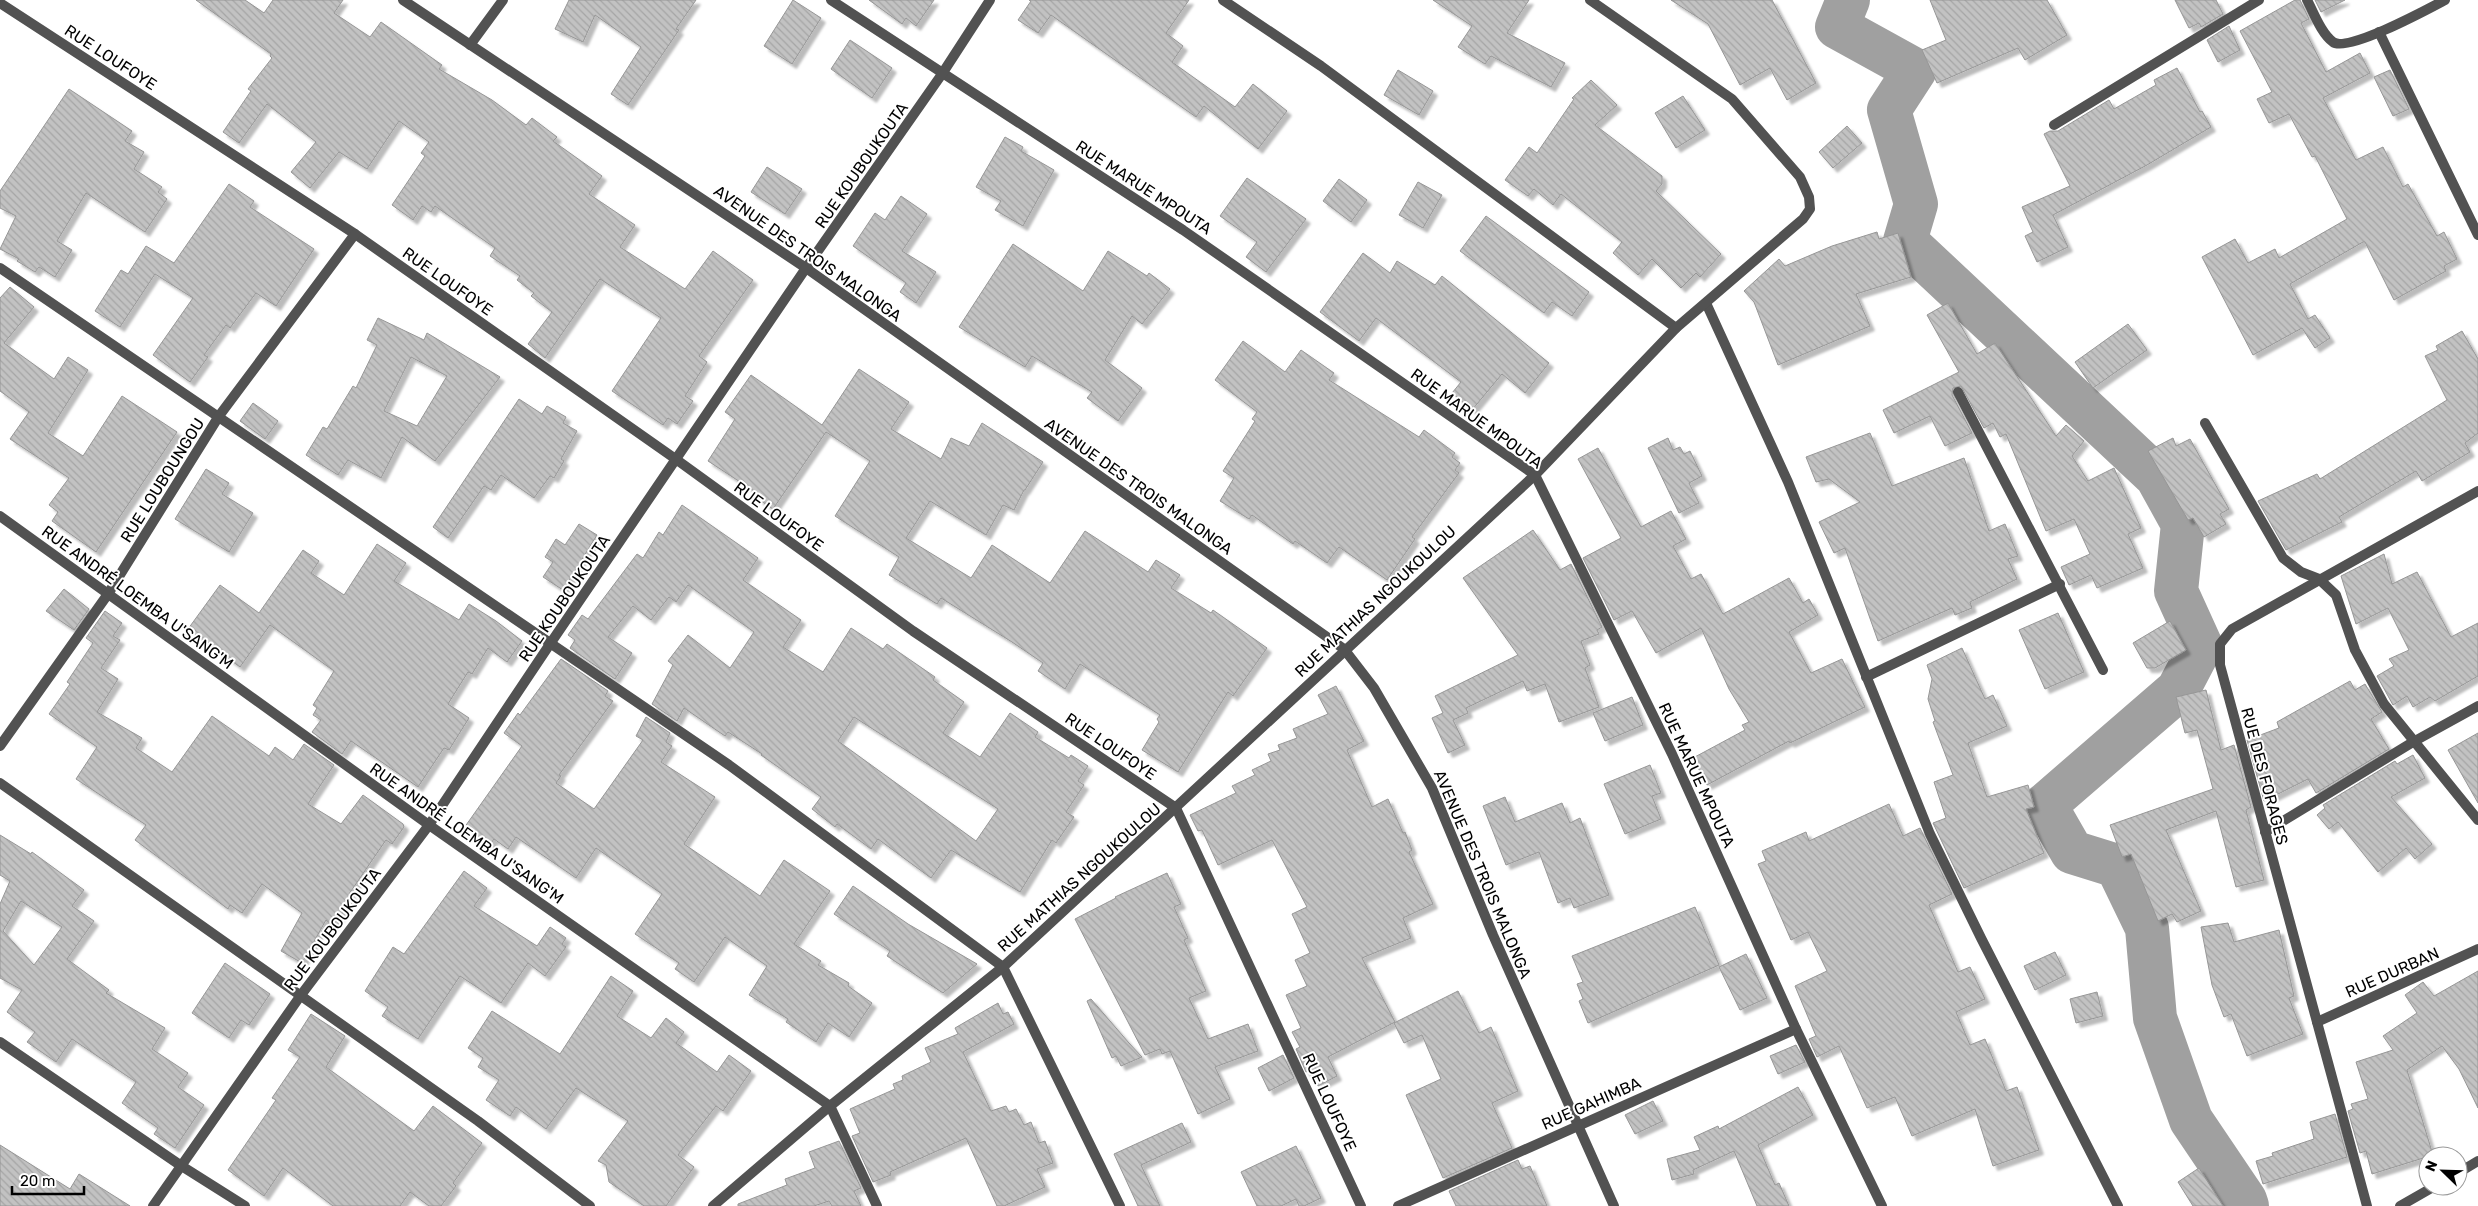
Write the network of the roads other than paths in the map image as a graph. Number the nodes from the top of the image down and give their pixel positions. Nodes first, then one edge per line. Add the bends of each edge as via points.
1 (403, 0) edge
2 (503, 0) edge
3 (831, 0) edge
4 (990, 0) edge
5 (1223, 0) edge
6 (1590, 0) edge
7 (2259, 0) edge
8 (2307, 0) edge
9 (2445, 0) edge
10 (0, 3) edge
11 (2379, 32) junction
12 (470, 45) junction
13 (942, 74) junction
14 (2054, 125) dead end
15 (355, 234) junction
16 (2478, 235) edge
17 (0, 268) edge
18 (806, 268) junction
19 (1706, 303) junction
20 (1676, 328) junction
21 (1958, 392) dead end
22 (219, 416) junction
23 (2205, 423) dead end
24 (677, 460) junction
25 (1535, 475) junction
26 (2478, 490) edge
27 (0, 516) edge
28 (2320, 579) junction
29 (2060, 584) junction
30 (108, 594) junction
31 (550, 644) junction
32 (1344, 649) junction
33 (2103, 670) dead end
34 (1866, 677) junction
35 (2478, 706) edge
36 (2413, 742) junction
37 (0, 746) edge
38 (0, 783) edge
39 (1176, 808) junction
40 (2478, 820) edge
41 (429, 825) junction
42 (2264, 832) junction
43 (2478, 949) edge
44 (1003, 966) junction
45 (301, 995) junction
46 (2317, 1022) junction
47 (1796, 1029) junction
48 (0, 1042) edge
49 (830, 1106) junction
50 (1576, 1125) junction
51 (180, 1165) junction
52 (2418, 1196) edge
53 (153, 1206) edge
54 (244, 1206) edge
55 (590, 1206) edge
56 (713, 1206) edge
57 (877, 1206) edge
58 (1120, 1206) edge
59 (1361, 1206) edge
60 (1398, 1206) edge
61 (1614, 1206) edge
62 (1882, 1206) edge
63 (2118, 1206) edge
64 (2366, 1206) edge
65 (2400, 1206) edge

1 - 12 street, AVENUE DES TROIS MALONGA
2 - 12 street
3 - 13 street, RUE MARUE MPOUTA
4 - 13 street, RUE KOUBOUKOUTA
5 - 20 street via 1321,66
6 - 19 street, RUE MATHIAS NGOUKOULOU via 1732,99 1800,177 1810,197 1810,209 1803,219
7 - 14 street
8 - 11 street via 2333,42 2346,45
9 - 11 street
10 - 15 street, RUE LOUFOYE
11 - 16 street
12 - 18 street, AVENUE DES TROIS MALONGA
13 - 18 street, RUE KOUBOUKOUTA
13 - 25 street, RUE MARUE MPOUTA via 1183,230
15 - 22 street, RUE LOUBOUNGOU
15 - 24 street, RUE LOUFOYE
17 - 22 street
18 - 24 street, RUE KOUBOUKOUTA
18 - 32 street, AVENUE DES TROIS MALONGA
19 - 20 street, RUE MATHIAS NGOUKOULOU
19 - 34 street via 1788,482
20 - 25 street, RUE MATHIAS NGOUKOULOU
21 - 29 street
22 - 30 street, RUE LOUBOUNGOU
22 - 31 street
23 - 28 street via 2283,558 2301,572
24 - 31 street, RUE KOUBOUKOUTA
24 - 39 street, RUE LOUFOYE via 913,630
25 - 32 street, RUE MATHIAS NGOUKOULOU
25 - 47 street, RUE MARUE MPOUTA via 1672,754
26 - 28 street, RUE DES FORAGES
27 - 30 street, RUE ANDRÉ LOEMBA U'SANG'M
28 - 36 street via 2336,595 2355,650 2384,704
28 - 42 street, RUE DES FORAGES via 2232,630 2220,644 2220,665
29 - 33 street
29 - 34 street
30 - 37 street, RUE LOUBOUNGOU
30 - 41 street, RUE ANDRÉ LOEMBA U'SANG'M
31 - 41 street, RUE KOUBOUKOUTA
31 - 44 street via 729,764
32 - 39 street, RUE MATHIAS NGOUKOULOU
32 - 50 street, AVENUE DES TROIS MALONGA via 1374,688 1432,788
34 - 63 street via 1934,843
35 - 36 street
36 - 40 street
36 - 42 street
38 - 45 street
39 - 44 street, RUE MATHIAS NGOUKOULOU
39 - 59 street, RUE LOUFOYE
41 - 45 street, RUE KOUBOUKOUTA
41 - 49 street, RUE ANDRÉ LOEMBA U'SANG'M
42 - 46 street, RUE DES FORAGES
43 - 46 street, RUE DURBAN
44 - 49 street, RUE MATHIAS NGOUKOULOU
44 - 58 street
45 - 51 street, RUE KOUBOUKOUTA
45 - 55 street via 478,1121
46 - 64 street, RUE DES FORAGES
47 - 50 street, RUE GAHIMBA
47 - 62 street, RUE MARUE MPOUTA
48 - 51 street
49 - 56 street, RUE MATHIAS NGOUKOULOU
49 - 57 street, RUE ANDRÉ LOEMBA U'SANG'M
50 - 60 street, RUE GAHIMBA
50 - 61 street, AVENUE DES TROIS MALONGA
51 - 53 street, RUE KOUBOUKOUTA
51 - 54 street
52 - 65 street

